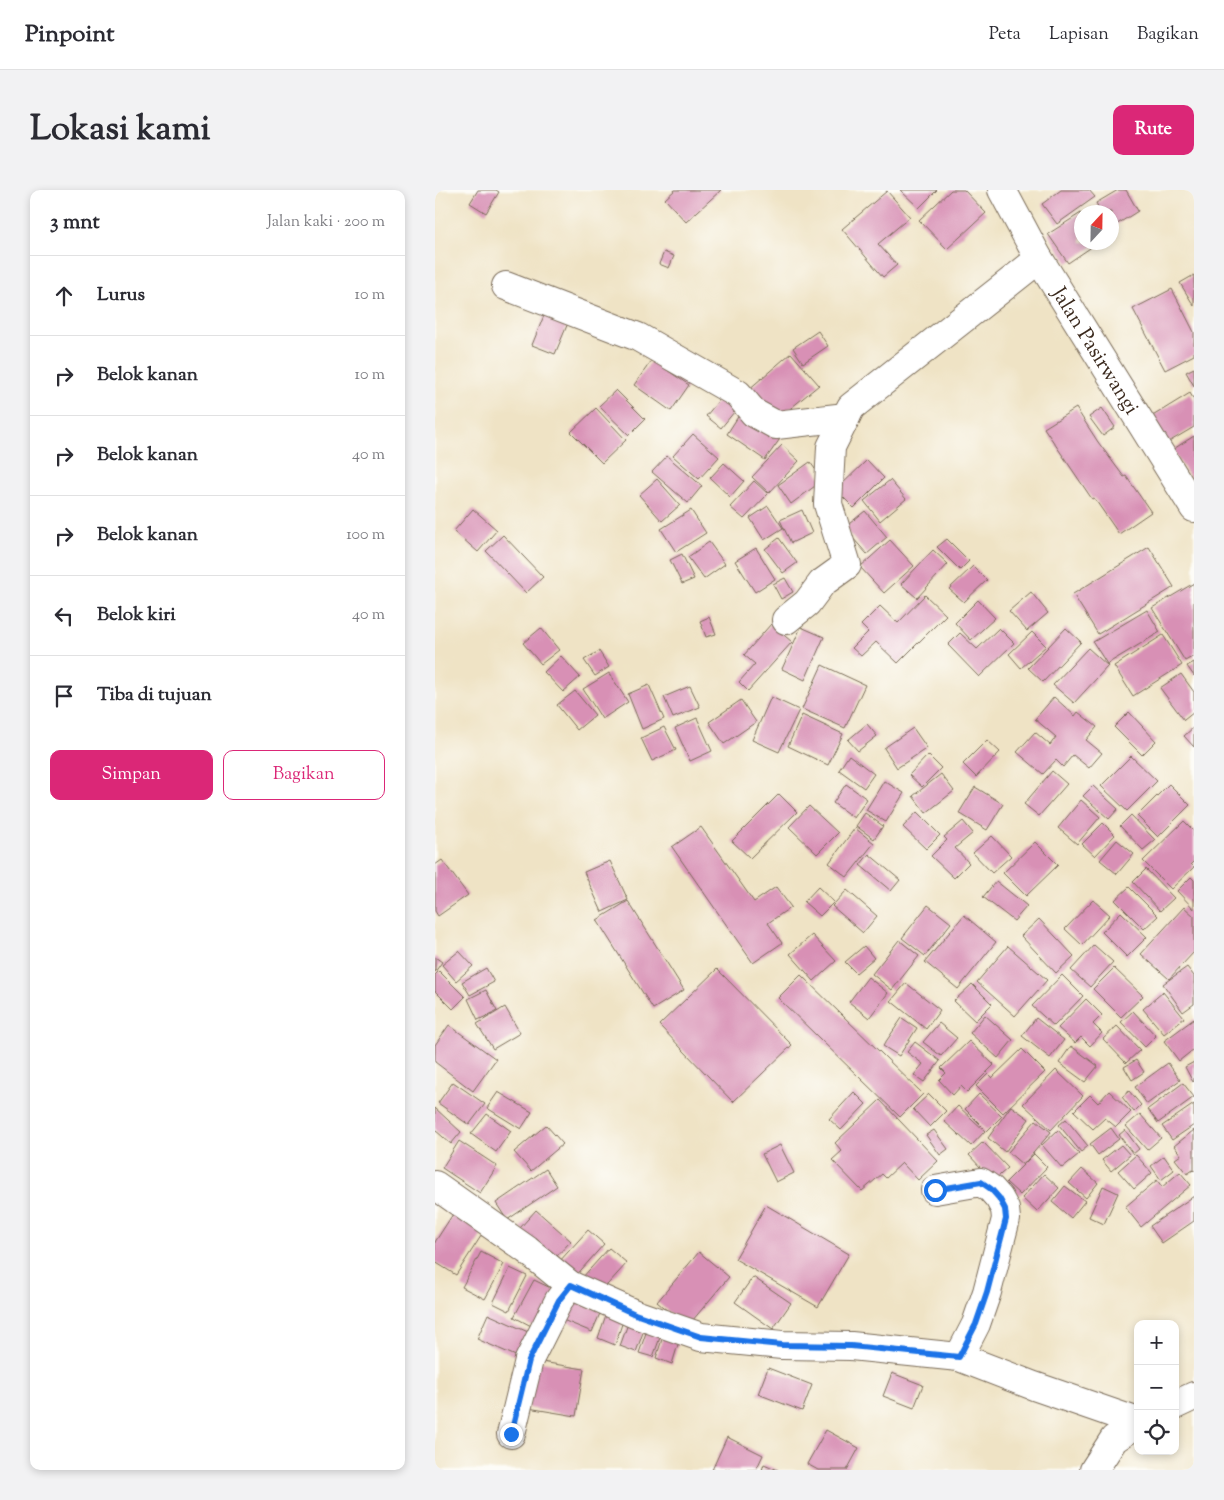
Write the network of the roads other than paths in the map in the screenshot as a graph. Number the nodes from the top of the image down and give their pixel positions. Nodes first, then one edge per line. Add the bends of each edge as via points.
1 (1002, 190) edge
2 (1039, 259) junction
3 (506, 286) dead end
4 (846, 417) junction
5 (1194, 508) edge
6 (785, 620) dead end
7 (435, 1186) edge
8 (935, 1190) dead end
9 (571, 1285) junction
10 (959, 1357) junction
11 (1194, 1396) edge
12 (1179, 1403) edge
13 (1134, 1422) edge
14 (1134, 1426) edge
15 (511, 1434) dead end
16 (1094, 1470) edge

1 - 2 street, Jalan Pasirwangi
2 - 4 street via 851,407
2 - 5 street, Jalan Pasirwangi
3 - 4 street via 637,337 738,394 754,413 776,425
4 - 6 street via 831,447 828,504 847,565
7 - 9 street
8 - 10 street via 981,1182 999,1198 1005,1209 1006,1219 987,1292 976,1324
9 - 10 street via 635,1314 701,1337 782,1345 851,1346
9 - 15 street via 559,1300 529,1360
10 - 13 street
11 - 12 street
14 - 16 street via 1114,1439

